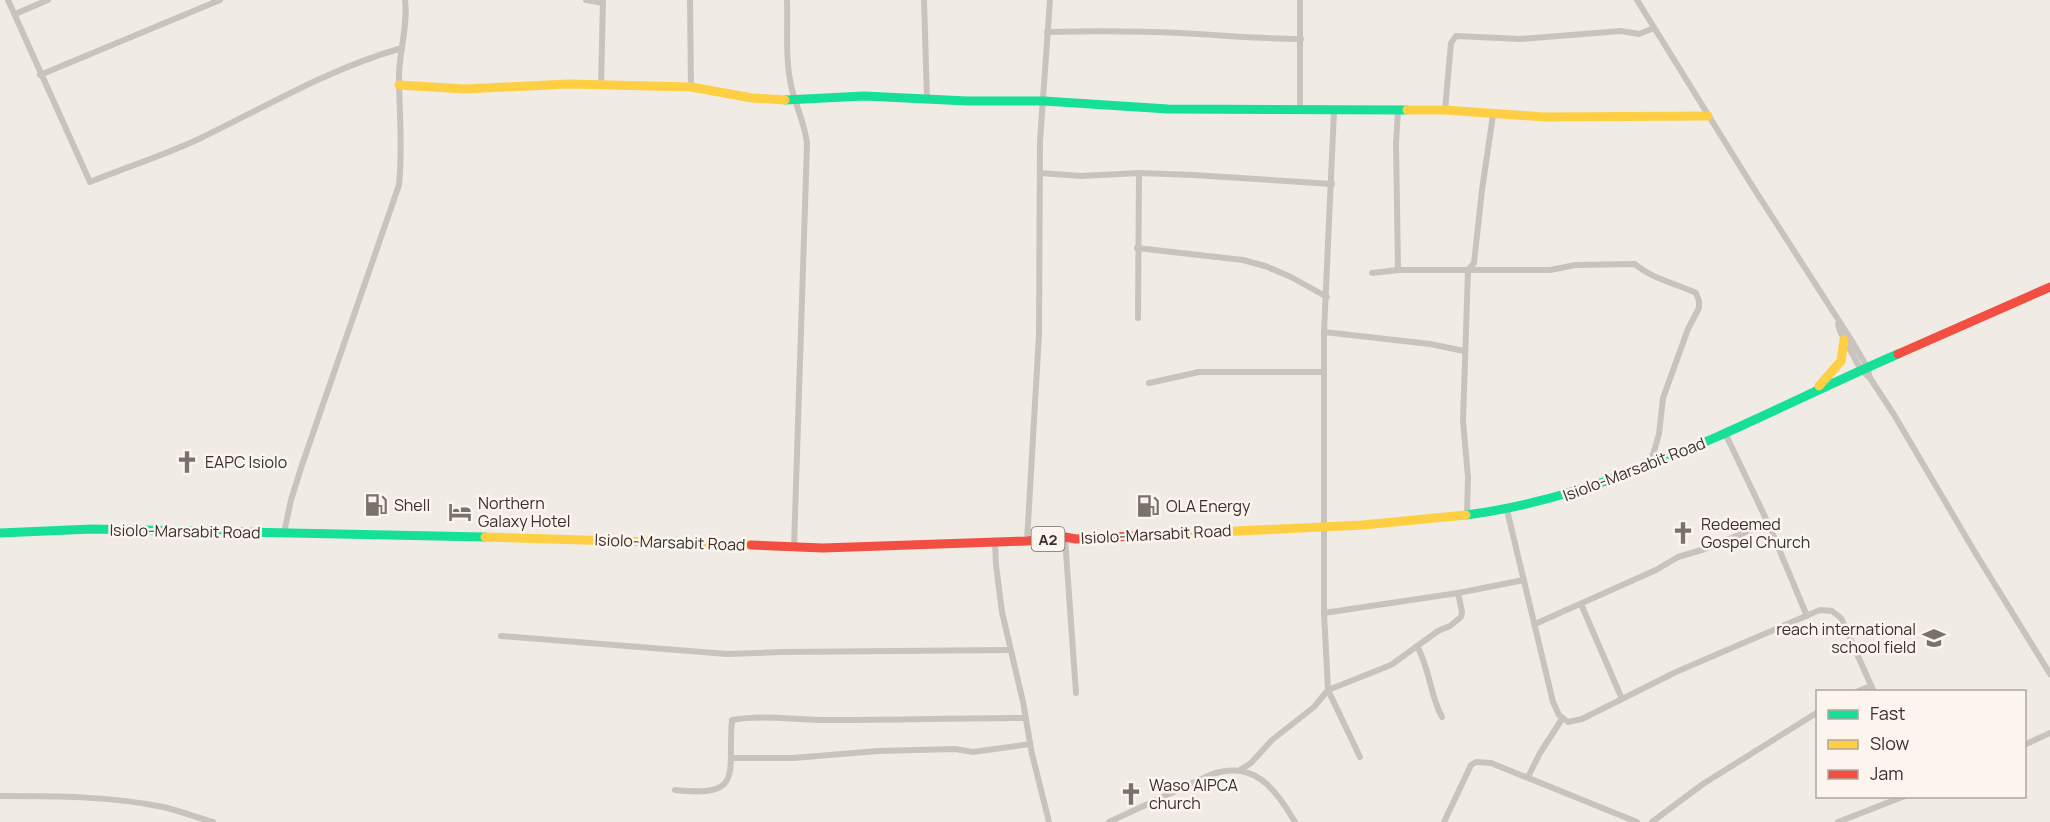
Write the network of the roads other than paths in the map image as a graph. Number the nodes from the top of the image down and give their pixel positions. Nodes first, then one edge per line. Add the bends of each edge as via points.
1 (8, 0) edge
2 (48, 0) edge
3 (220, 0) edge
4 (405, 0) edge
5 (586, 0) edge
6 (690, 0) edge
7 (787, 0) edge
8 (924, 0) edge
9 (1050, 0) edge
10 (1300, 0) edge
11 (1637, 0) edge
12 (603, 2) edge
13 (15, 14) junction
14 (1654, 28) junction
15 (1047, 32) junction
16 (1301, 39) junction
17 (402, 48) junction
18 (40, 75) junction
19 (399, 85) junction
20 (601, 86) junction
21 (691, 87) junction
22 (927, 99) junction
23 (795, 101) junction
24 (1044, 101) junction
25 (1398, 110) junction
26 (1445, 110) junction
27 (1300, 111) junction
28 (1334, 111) junction
29 (1494, 115) junction
30 (1708, 116) junction
31 (1040, 173) junction
32 (1139, 173) junction
33 (1332, 184) junction
34 (1137, 248) junction
35 (1398, 270) junction
36 (1468, 270) junction
37 (1372, 273) dead end
38 (2050, 287) edge
39 (1327, 297) junction
40 (1138, 318) dead end
41 (1838, 323) junction
42 (1324, 332) junction
43 (1844, 340) junction
44 (1464, 351) junction
45 (1864, 368) junction
46 (1324, 372) junction
47 (1149, 383) dead end
48 (1814, 391) junction
49 (1725, 432) junction
50 (1649, 465) junction
51 (1507, 510) junction
52 (1467, 516) junction
53 (1768, 523) junction
54 (1323, 527) junction
55 (0, 533) edge
56 (284, 533) junction
57 (1065, 537) junction
58 (1027, 541) junction
59 (995, 543) junction
60 (794, 547) junction
61 (1524, 580) junction
62 (1458, 593) junction
63 (1581, 604) junction
64 (1324, 613) junction
65 (1807, 616) junction
66 (1535, 624) junction
67 (501, 636) dead end
68 (1417, 646) junction
69 (1010, 650) junction
70 (2050, 674) edge
71 (1873, 689) edge
72 (1328, 690) junction
73 (1076, 693) dead end
74 (1622, 699) junction
75 (1816, 713) edge
76 (1442, 717) dead end
77 (1026, 718) junction
78 (1562, 719) junction
79 (2050, 733) edge
80 (1030, 744) junction
81 (2026, 745) edge
82 (1360, 757) dead end
83 (732, 758) junction
84 (1240, 771) junction
85 (1528, 777) junction
86 (675, 789) dead end
87 (0, 796) edge
88 (1900, 798) edge
89 (213, 822) edge
90 (1049, 822) edge
91 (1109, 822) edge
92 (1294, 822) edge
93 (1444, 822) edge
94 (1637, 822) edge
95 (1652, 822) edge
96 (1838, 822) edge

1 - 13 street
2 - 13 street
3 - 18 street
4 - 17 street
5 - 12 street
6 - 21 street
7 - 23 street via 789,75
8 - 22 street
9 - 15 street
10 - 16 street
11 - 14 street
12 - 20 street
13 - 18 street
14 - 26 street via 1639,34 1621,31 1520,39 1456,36 1450,43
14 - 30 street
15 - 16 street
15 - 24 street
16 - 27 street
17 - 18 street via 316,81 183,146 90,182
17 - 19 street
19 - 20 main road via 465,89
19 - 56 street via 399,185 302,465
20 - 21 main road
21 - 23 main road
22 - 23 main road via 864,96
22 - 24 main road
23 - 60 street via 806,129 807,144
24 - 27 main road via 1168,109
24 - 31 street
25 - 26 main road
25 - 28 main road
25 - 35 street
26 - 29 main road
27 - 28 main road
28 - 33 street
29 - 30 main road
29 - 36 street via 1474,263
30 - 41 street
31 - 32 street
31 - 58 street via 1039,334
32 - 33 street
32 - 34 street
33 - 39 street
34 - 39 street via 1243,260 1291,277
34 - 40 street
35 - 36 street
35 - 37 street
36 - 44 street
36 - 50 street via 1635,264 1671,285 1696,293 1699,308 1663,398 1659,434
38 - 45 main road, Isiolo-Marsabit Road / A2
39 - 42 street
41 - 43 street
41 - 45 street
42 - 44 street
42 - 46 street
43 - 45 street
43 - 48 main road via 1841,362
44 - 52 street
45 - 48 main road, Isiolo-Marsabit Road / A2
45 - 70 street
46 - 47 street via 1198,372
46 - 54 street
48 - 49 main road, Isiolo-Marsabit Road / A2
49 - 50 main road, Isiolo-Marsabit Road / A2
49 - 53 street
50 - 51 main road, Isiolo-Marsabit Road / A2 via 1564,496
51 - 52 main road, Isiolo-Marsabit Road / A2
51 - 61 street
52 - 54 main road, Isiolo-Marsabit Road / A2
53 - 63 street via 1678,557
53 - 65 street
54 - 57 main road, Isiolo-Marsabit Road / A2
54 - 64 street
55 - 56 main road, Isiolo-Marsabit Road / A2 via 92,529
56 - 60 main road, Isiolo-Marsabit Road / A2
57 - 58 main road, Isiolo-Marsabit Road / A2
57 - 73 street
58 - 59 main road, Isiolo-Marsabit Road / A2
59 - 60 main road, Isiolo-Marsabit Road / A2
59 - 69 street
61 - 62 street
61 - 66 street
62 - 64 street
62 - 68 street via 1461,616
63 - 66 street
63 - 74 street
64 - 72 street
65 - 71 street via 1826,609 1837,613
65 - 74 street
66 - 78 street via 1551,693
67 - 69 street via 727,654
68 - 72 street via 1391,664
68 - 76 street via 1426,662
69 - 77 street
72 - 82 street
72 - 84 street via 1314,707
74 - 78 street via 1582,719
75 - 95 street via 1703,784
77 - 80 street
77 - 83 street via 742,718 732,720
78 - 85 street
79 - 81 street
80 - 83 street via 973,752 955,749
80 - 90 street
83 - 86 street via 727,779 720,788 694,792
84 - 91 street via 1210,775
84 - 92 street via 1254,775 1270,787
85 - 93 street via 1491,763 1473,763
85 - 94 street
87 - 89 street via 121,801 162,807
88 - 96 street

